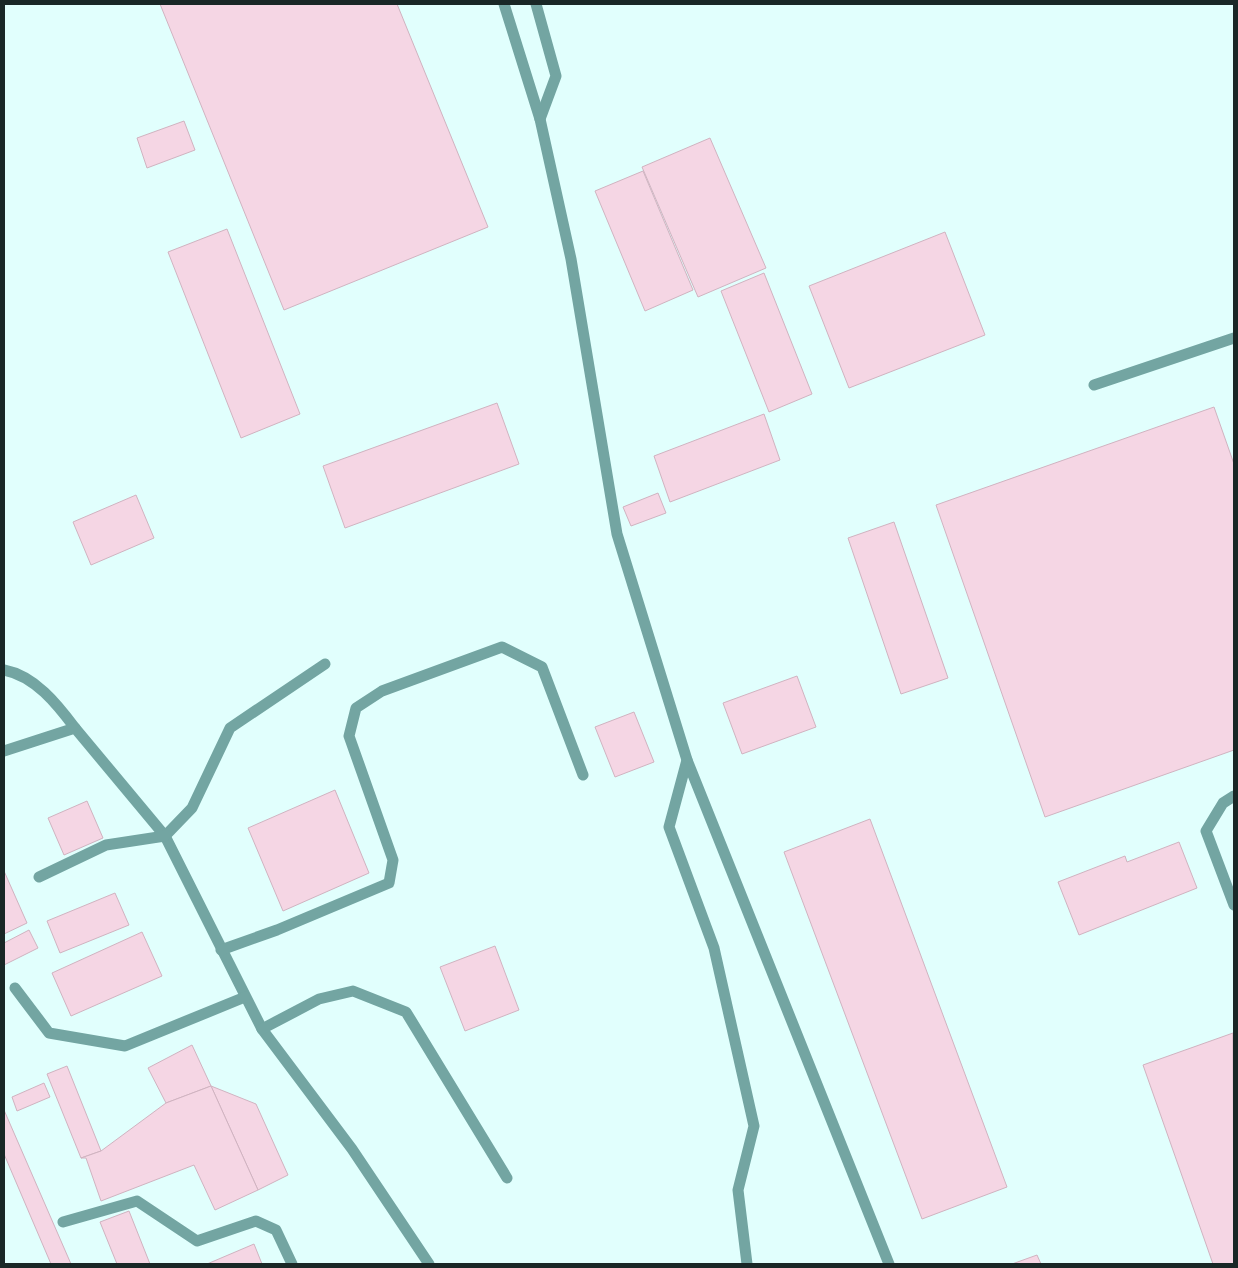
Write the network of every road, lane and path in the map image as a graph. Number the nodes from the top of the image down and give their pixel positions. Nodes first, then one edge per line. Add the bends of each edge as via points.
1 (504, 4) edge
2 (536, 4) edge
3 (540, 120) junction
4 (1234, 338) edge
5 (1094, 386) dead end
6 (325, 664) dead end
7 (4, 670) edge
8 (75, 728) junction
9 (4, 751) edge
10 (688, 760) junction
11 (583, 775) dead end
12 (1234, 796) edge
13 (165, 836) junction
14 (39, 877) dead end
15 (1234, 905) edge
16 (221, 950) junction
17 (15, 988) dead end
18 (245, 997) junction
19 (262, 1029) junction
20 (507, 1178) dead end
21 (63, 1222) dead end
22 (292, 1264) edge
23 (429, 1264) edge
24 (747, 1264) edge
25 (888, 1264) edge

1 - 3 lane
2 - 3 lane via 556,76
3 - 10 lane via 571,259 617,534
4 - 5 lane
6 - 13 lane via 230,728 192,808
7 - 8 lane via 16,672 53,699
8 - 9 lane
8 - 13 lane
10 - 24 lane via 669,826 714,948 754,1126 738,1190
10 - 25 lane
11 - 16 lane via 542,667 502,647 382,691 356,708 349,736 393,860 390,883
12 - 15 lane via 1223,803 1206,831
13 - 14 lane via 106,845
13 - 16 lane
16 - 18 lane
17 - 18 lane via 49,1033 125,1046
18 - 19 lane
19 - 20 lane via 319,999 353,991 406,1012
19 - 23 lane via 352,1149
21 - 22 lane via 137,1202 197,1241 256,1221 276,1230

